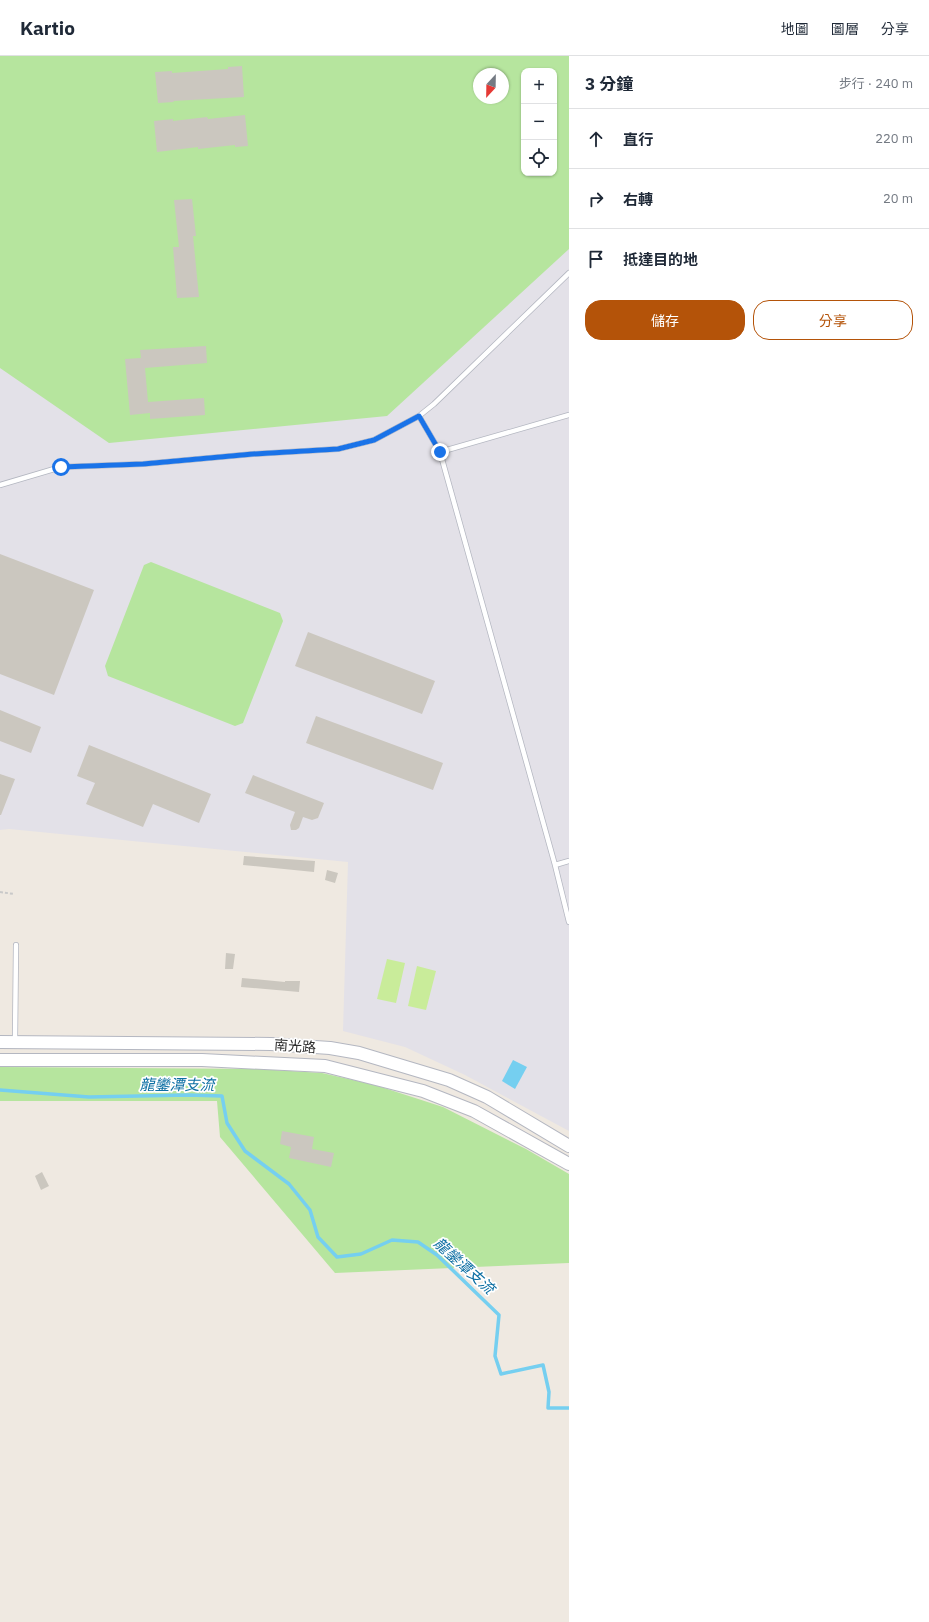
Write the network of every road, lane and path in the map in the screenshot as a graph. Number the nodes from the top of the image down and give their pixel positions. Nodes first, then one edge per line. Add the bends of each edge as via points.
1 (569, 273) edge
2 (569, 415) edge
3 (419, 416) junction
4 (440, 452) junction
5 (0, 485) edge
6 (569, 861) edge
7 (555, 865) junction
8 (0, 892) edge
9 (14, 894) dead end
10 (569, 922) edge
11 (16, 946) dead end
12 (0, 1042) edge
13 (15, 1042) junction
14 (0, 1060) edge
15 (569, 1146) edge
16 (569, 1164) edge

1 - 3 lane
2 - 4 lane
3 - 4 lane
3 - 5 lane via 374,440 338,449 143,464 61,467
4 - 7 lane
6 - 7 lane
7 - 10 lane
8 - 9 path
11 - 13 lane
12 - 13 street, 南光路
13 - 15 street, 南光路 via 271,1044 352,1052 449,1080 486,1097
14 - 16 street, 南光路 via 202,1060 325,1066 423,1091 474,1111

